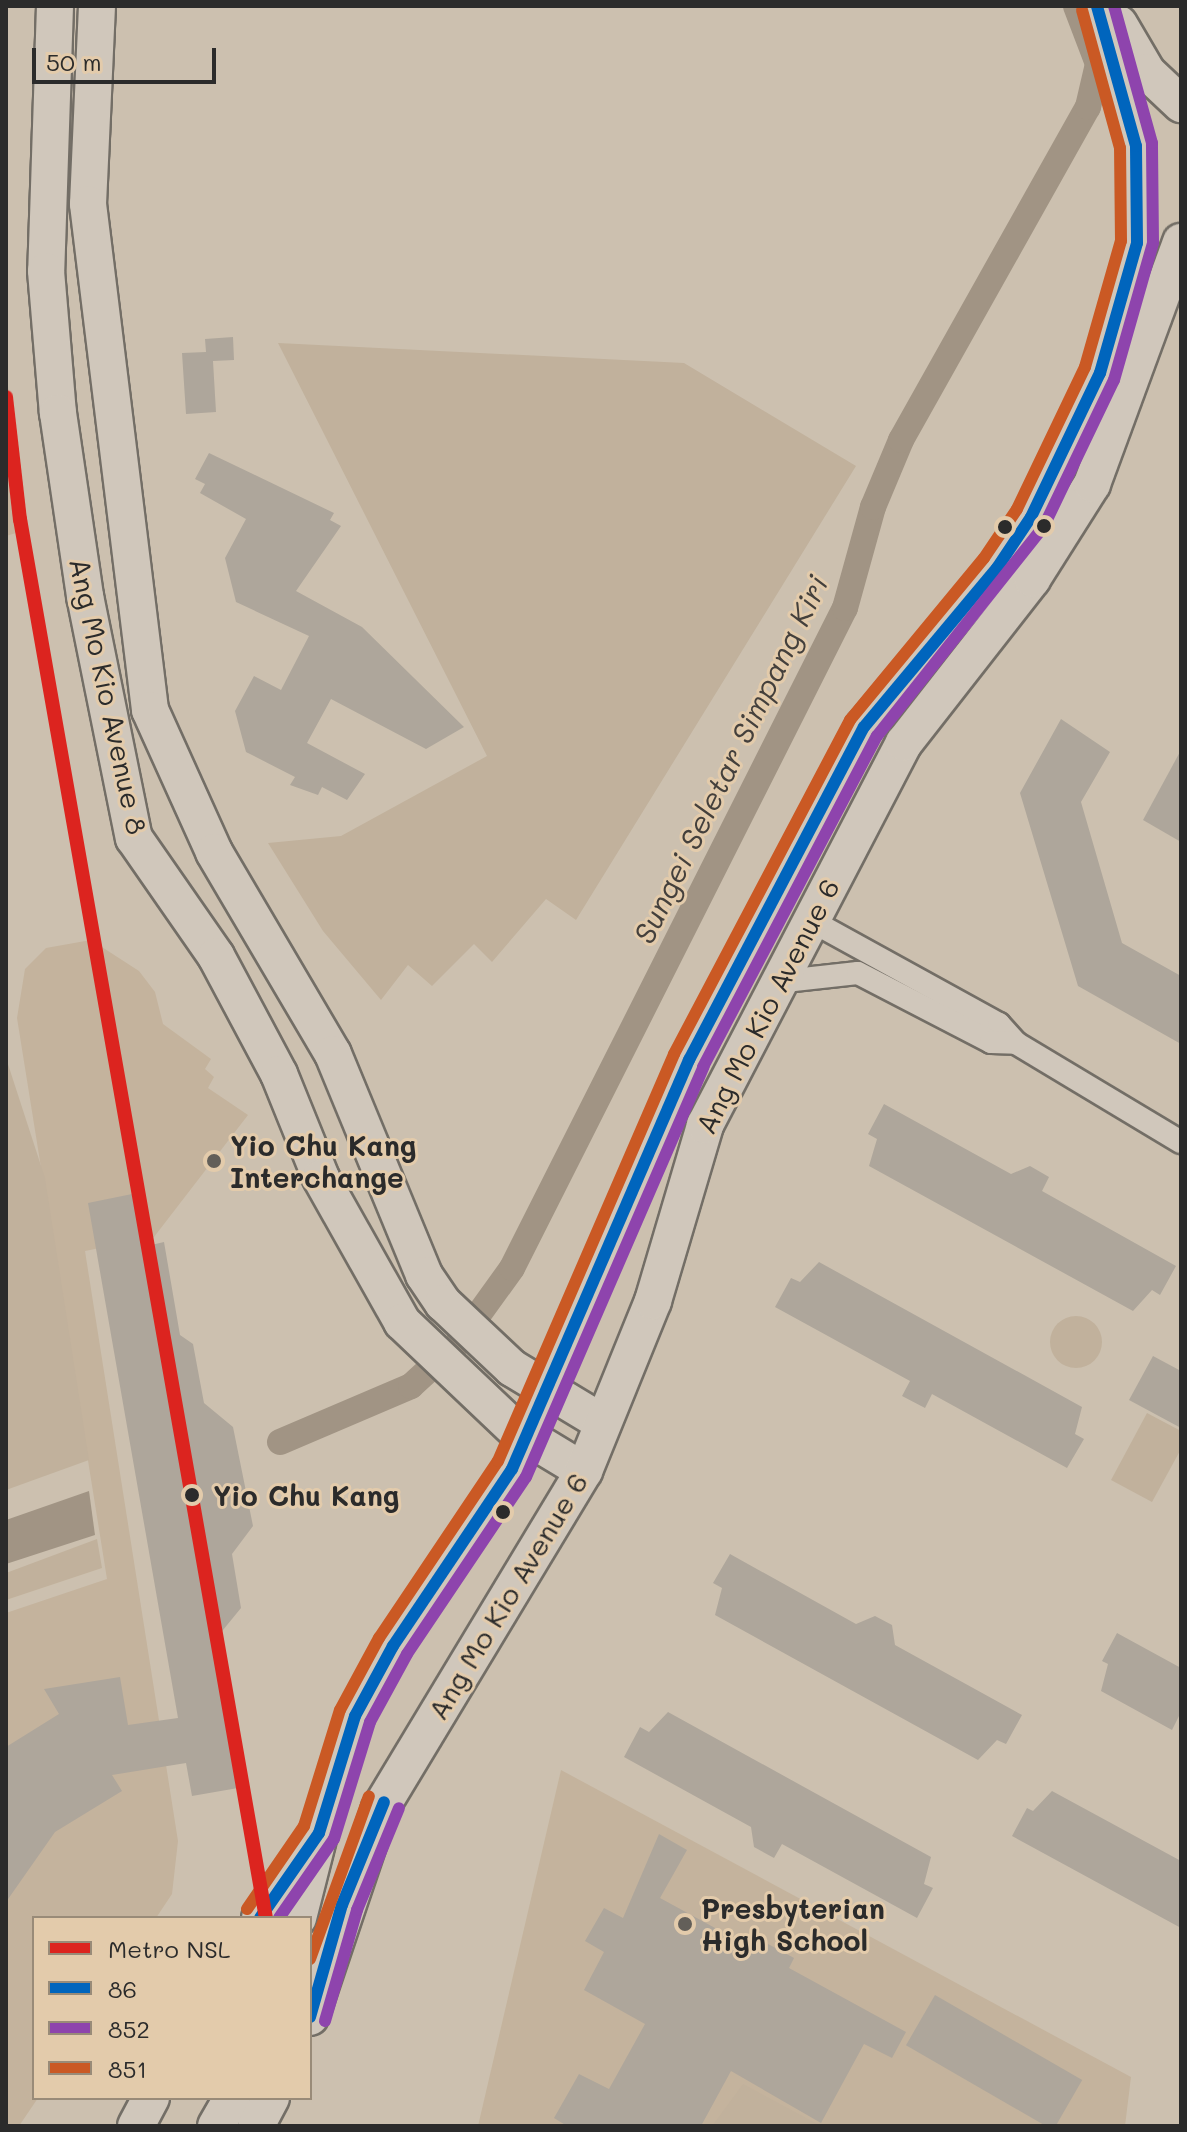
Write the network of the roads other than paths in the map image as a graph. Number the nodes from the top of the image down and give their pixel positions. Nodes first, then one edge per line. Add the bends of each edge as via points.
1 (55, 6) edge
2 (97, 6) edge
3 (1097, 6) edge
4 (1109, 6) edge
5 (1181, 104) edge
6 (1181, 122) edge
7 (1136, 146) junction
8 (1181, 242) edge
9 (808, 919) junction
10 (776, 982) junction
11 (1016, 1043) junction
12 (1181, 1142) edge
13 (548, 1389) junction
14 (603, 1423) junction
15 (527, 1439) junction
16 (584, 1471) junction
17 (319, 1833) junction
18 (342, 1905) junction
19 (261, 1916) edge
20 (298, 1916) edge
21 (312, 1958) edge
22 (312, 2010) edge
23 (150, 2100) edge
24 (205, 2100) edge
25 (231, 2100) edge
26 (270, 2100) edge
27 (136, 2126) edge
28 (191, 2126) edge
29 (216, 2126) edge
30 (256, 2126) edge

1 - 15 main road, Ang Mo Kio Avenue 8 via 46,256 58,413 134,838 216,956 279,1074 341,1217 402,1322
2 - 13 main road, Ang Mo Kio Avenue 8 via 88,204 150,710 214,852 333,1054 424,1275 443,1303 512,1368
3 - 7 main road, Ang Mo Kio Avenue 6
4 - 5 main road via 1147,72
6 - 7 main road via 1159,123
7 - 13 main road, Ang Mo Kio Avenue 6 via 1137,243 1100,373 1031,517 997,568 864,727 689,1060
8 - 9 main road, Ang Mo Kio Avenue 6 via 1092,484 1032,579 904,743
9 - 10 main road, Ang Mo Kio Avenue 6
9 - 11 street via 999,1024
10 - 11 street via 858,973 991,1042
10 - 14 main road, Ang Mo Kio Avenue 6 via 705,1125 653,1301
11 - 12 street
13 - 14 main road, Ang Mo Kio Avenue 8
13 - 15 main road, Ang Mo Kio Avenue 6
14 - 16 main road, Ang Mo Kio Avenue 6
15 - 16 main road, Ang Mo Kio Avenue 8
15 - 17 main road, Ang Mo Kio Avenue 6 via 360,1706
16 - 18 main road, Ang Mo Kio Avenue 6 via 380,1809
17 - 19 main road, Ang Mo Kio Avenue 6
17 - 20 main road
18 - 21 main road
18 - 22 main road, Ang Mo Kio Avenue 6
23 - 27 main road
24 - 28 main road
25 - 29 main road
26 - 30 main road

